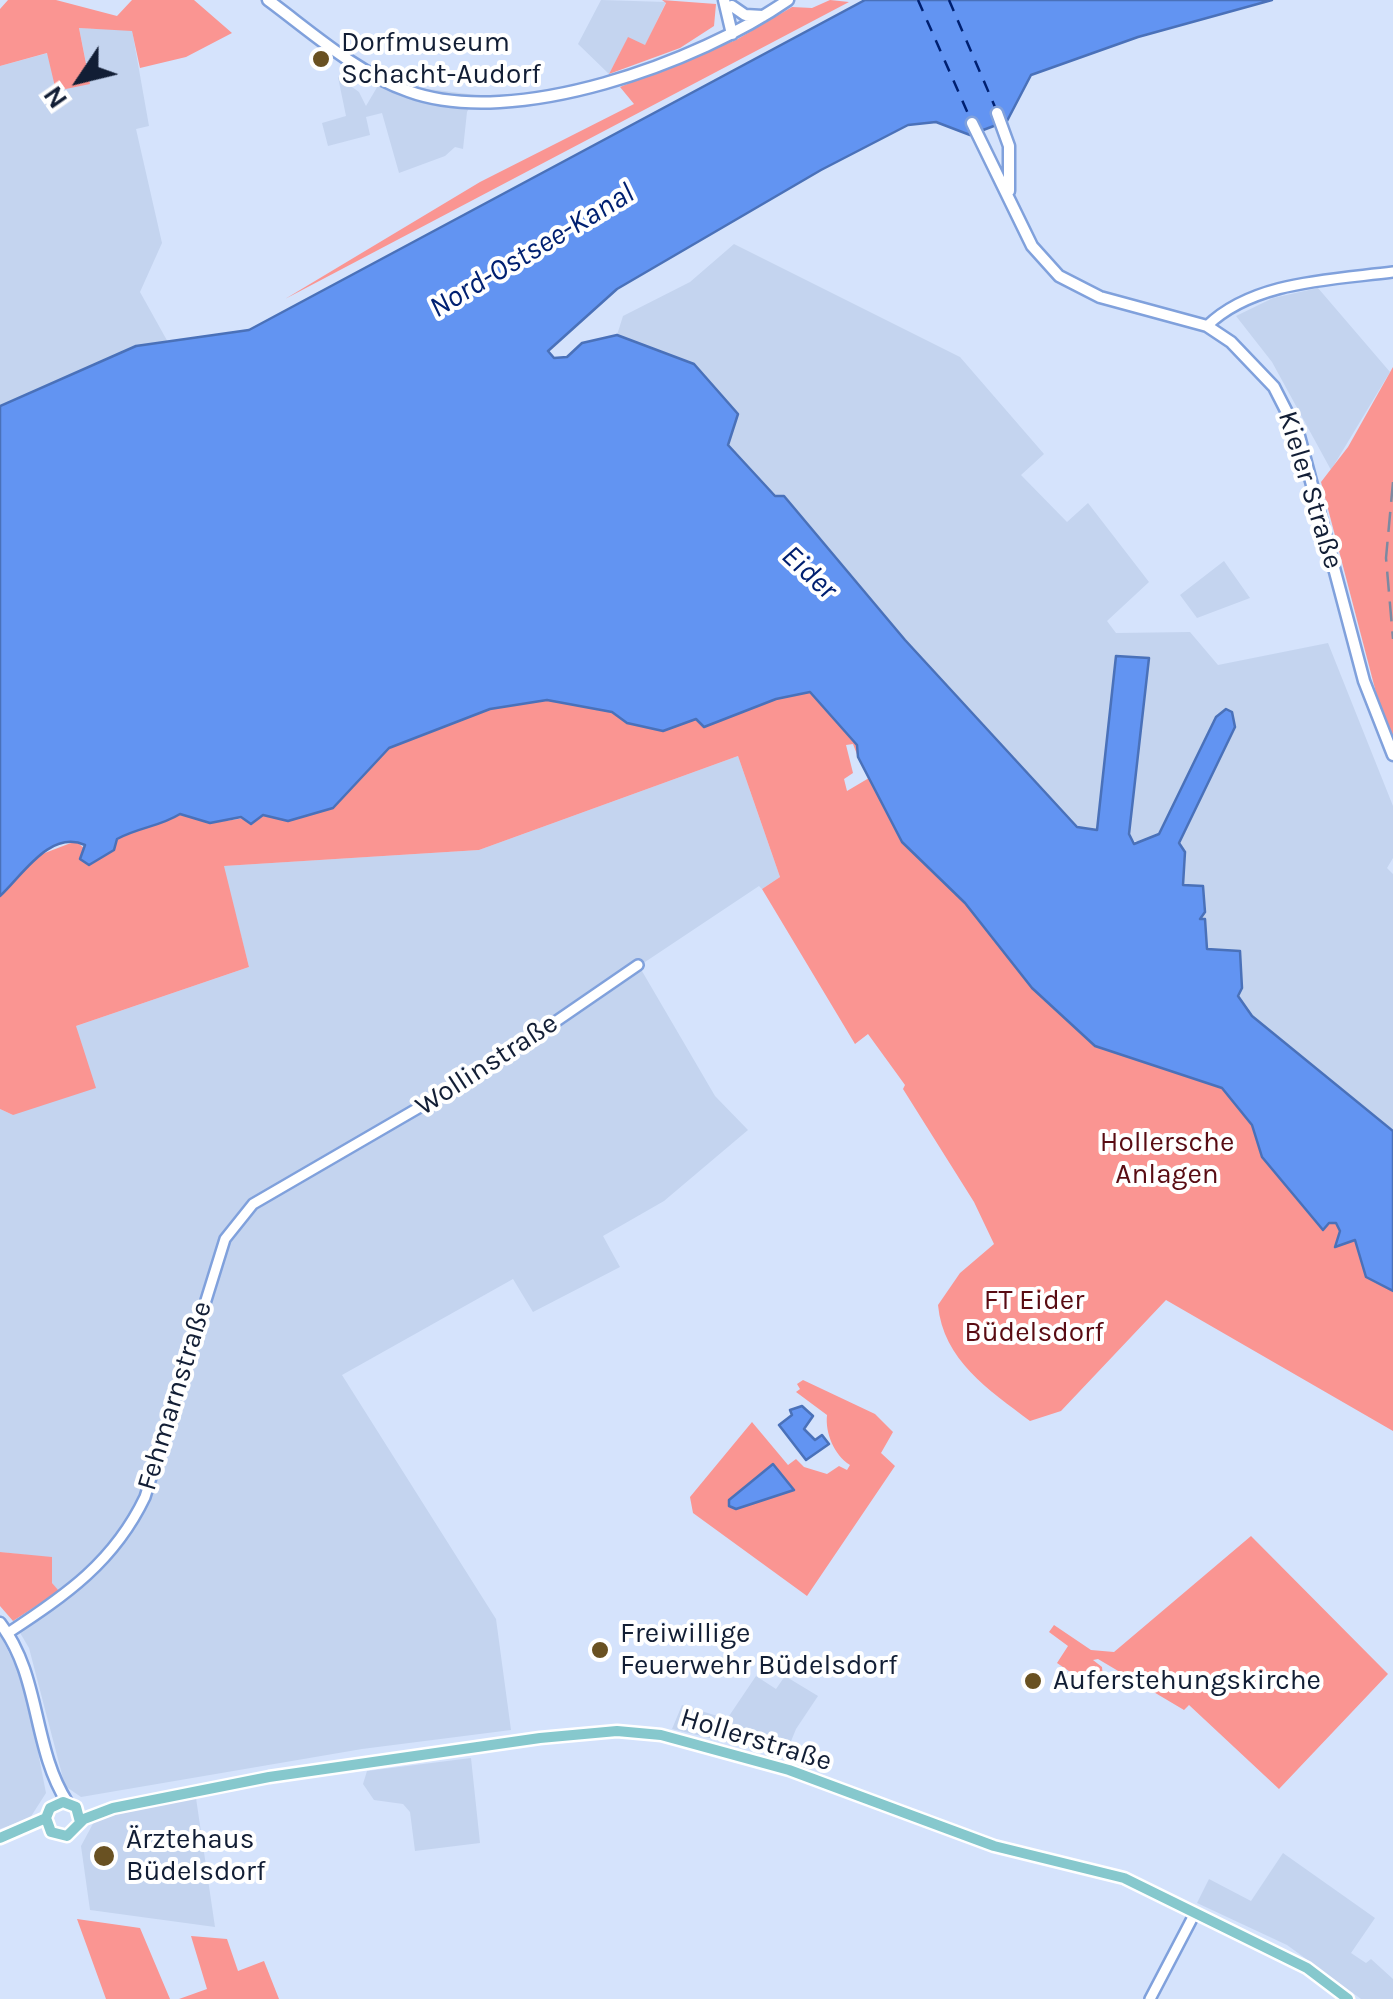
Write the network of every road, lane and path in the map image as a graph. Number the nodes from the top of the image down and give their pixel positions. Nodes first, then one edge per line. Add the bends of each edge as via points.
1 (268, 0) edge
2 (788, 0) edge
3 (729, 2) edge
4 (764, 16) junction
5 (736, 31) junction
6 (997, 113) dead end
7 (972, 123) dead end
8 (1009, 192) junction
9 (1393, 272) edge
10 (1207, 326) junction
11 (1393, 754) edge
12 (638, 965) dead end
13 (332, 1158) joint
14 (0, 1623) edge
15 (8, 1633) junction
16 (53, 1774) junction
17 (67, 1802) junction
18 (53, 1805) junction
19 (79, 1816) junction
20 (47, 1824) junction
21 (0, 1838) edge
22 (1195, 1913) junction
23 (1150, 1999) edge
24 (1348, 1999) edge

1 - 5 main road via 394,86 485,104 626,78
2 - 4 main road
3 - 4 main road via 745,15
3 - 5 main road
4 - 5 main road
6 - 8 main road, Kieler Straße via 1011,170
7 - 8 main road, Kieler Straße
8 - 10 main road, Kieler Straße via 1032,246 1070,284
9 - 10 street via 1266,292 1240,300
10 - 11 main road, Kieler Straße via 1253,362 1282,399 1299,436 1364,681
12 - 13 street, Wollinstraße via 494,1064
13 - 15 street, Fehmarnstraße via 253,1204 227,1233 132,1526 91,1575
14 - 15 main road
15 - 16 main road via 30,1679
16 - 17 main road
16 - 18 main road
17 - 18 main road
17 - 19 main road
18 - 20 main road
19 - 20 main road, Hollerstraße via 67,1836
19 - 22 main road, Hollerstraße via 444,1750 617,1732 661,1735 789,1770 994,1846 1124,1878
20 - 21 main road, Hollerstraße
22 - 23 street
22 - 24 main road, Hollerstraße via 1307,1968

